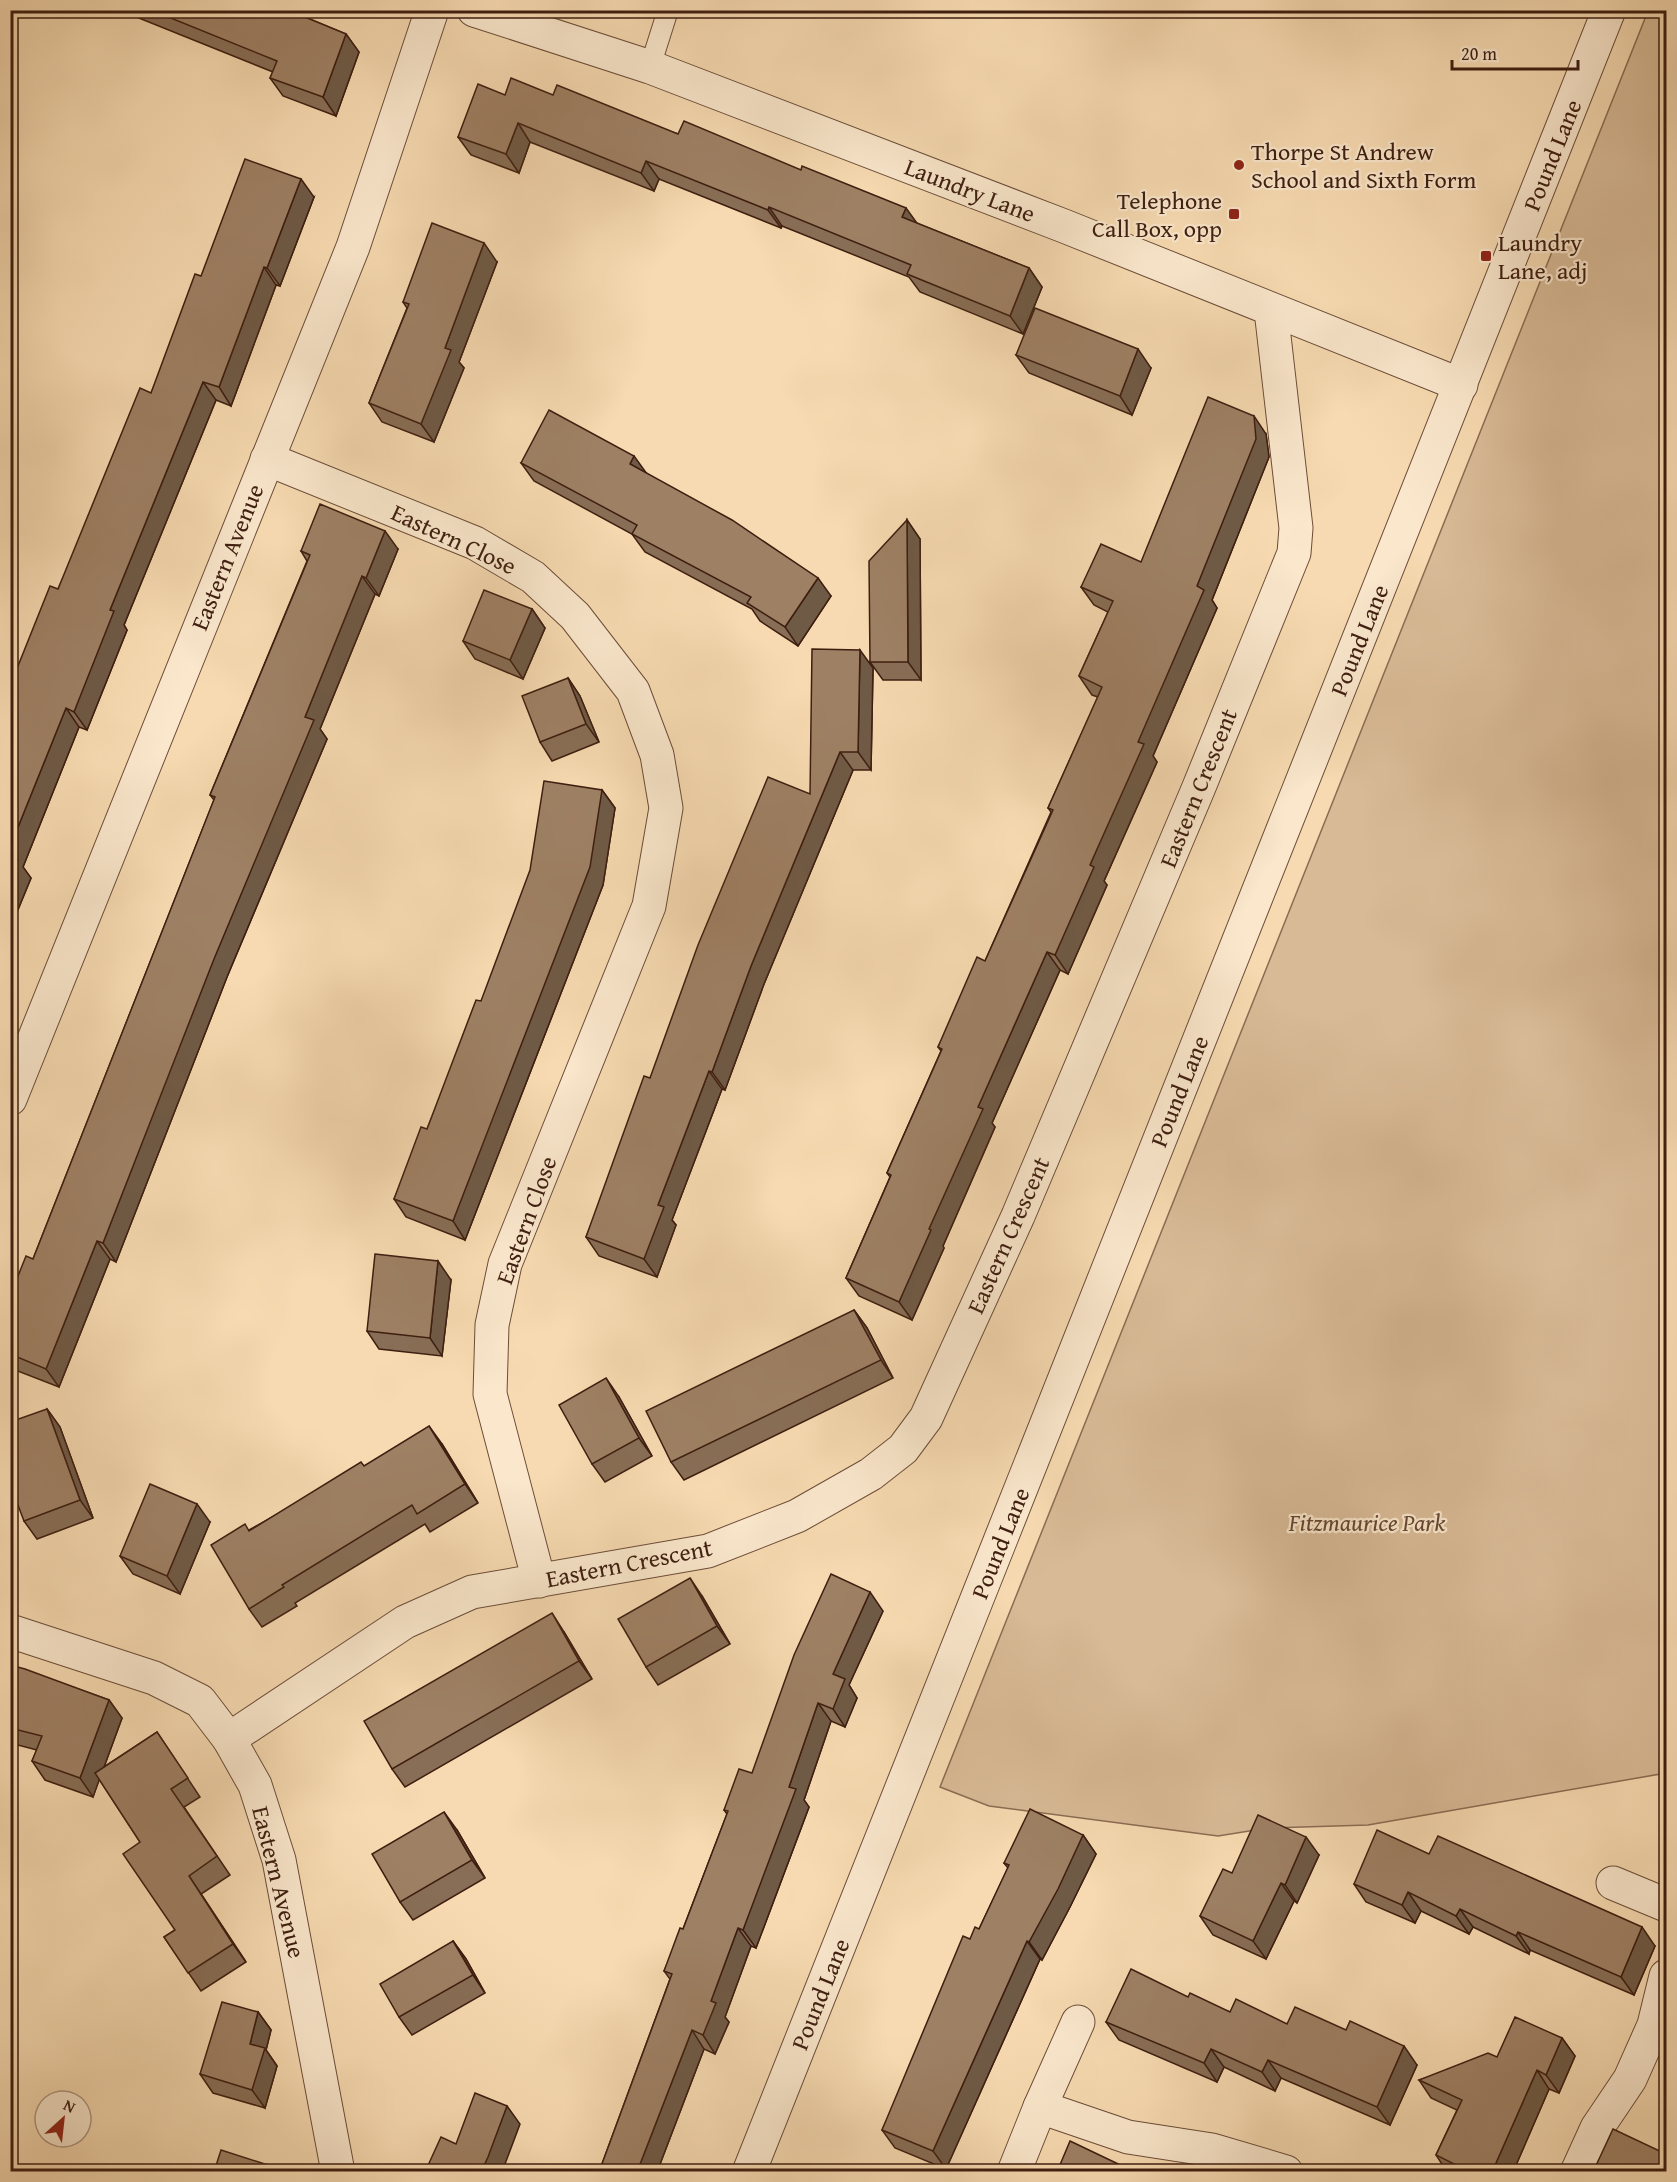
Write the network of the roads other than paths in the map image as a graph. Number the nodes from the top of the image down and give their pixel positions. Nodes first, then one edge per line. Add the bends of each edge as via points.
1 (432, 10) edge
2 (474, 10) edge
3 (668, 10) edge
4 (1609, 10) edge
5 (650, 67) junction
6 (1272, 310) junction
7 (1461, 385) junction
8 (267, 459) junction
9 (10, 1099) edge
10 (539, 1581) junction
11 (10, 1631) edge
12 (229, 1739) junction
13 (1613, 1883) dead end
14 (1666, 1905) edge
15 (1666, 1976) edge
16 (1078, 2022) dead end
17 (1040, 2106) junction
18 (338, 2172) edge
19 (749, 2172) edge
20 (1014, 2172) edge
21 (1286, 2172) edge
22 (1577, 2172) edge

1 - 8 street, Eastern Avenue via 353,248
2 - 5 street, Laundry Lane
3 - 5 lane
4 - 7 street, Pound Lane
5 - 6 street, Laundry Lane via 1053,221
6 - 7 street, Laundry Lane
6 - 10 street, Eastern Crescent via 1296,528 1293,553 1018,1216 926,1418 903,1449 879,1468 797,1516 708,1551
7 - 19 street, Pound Lane
8 - 9 street, Eastern Avenue
8 - 10 street, Eastern Close via 475,543 533,577 575,616 633,691 657,755 666,808 649,906 505,1264 492,1325 489,1394
10 - 12 street, Eastern Crescent via 472,1592 405,1622
11 - 12 street, Eastern Avenue via 154,1678 200,1701
12 - 18 street, Eastern Avenue via 255,1785 279,1860
13 - 14 street
15 - 22 street via 1653,2025 1630,2079 1597,2128
16 - 17 street
17 - 20 street
17 - 21 street via 1128,2137 1212,2150

